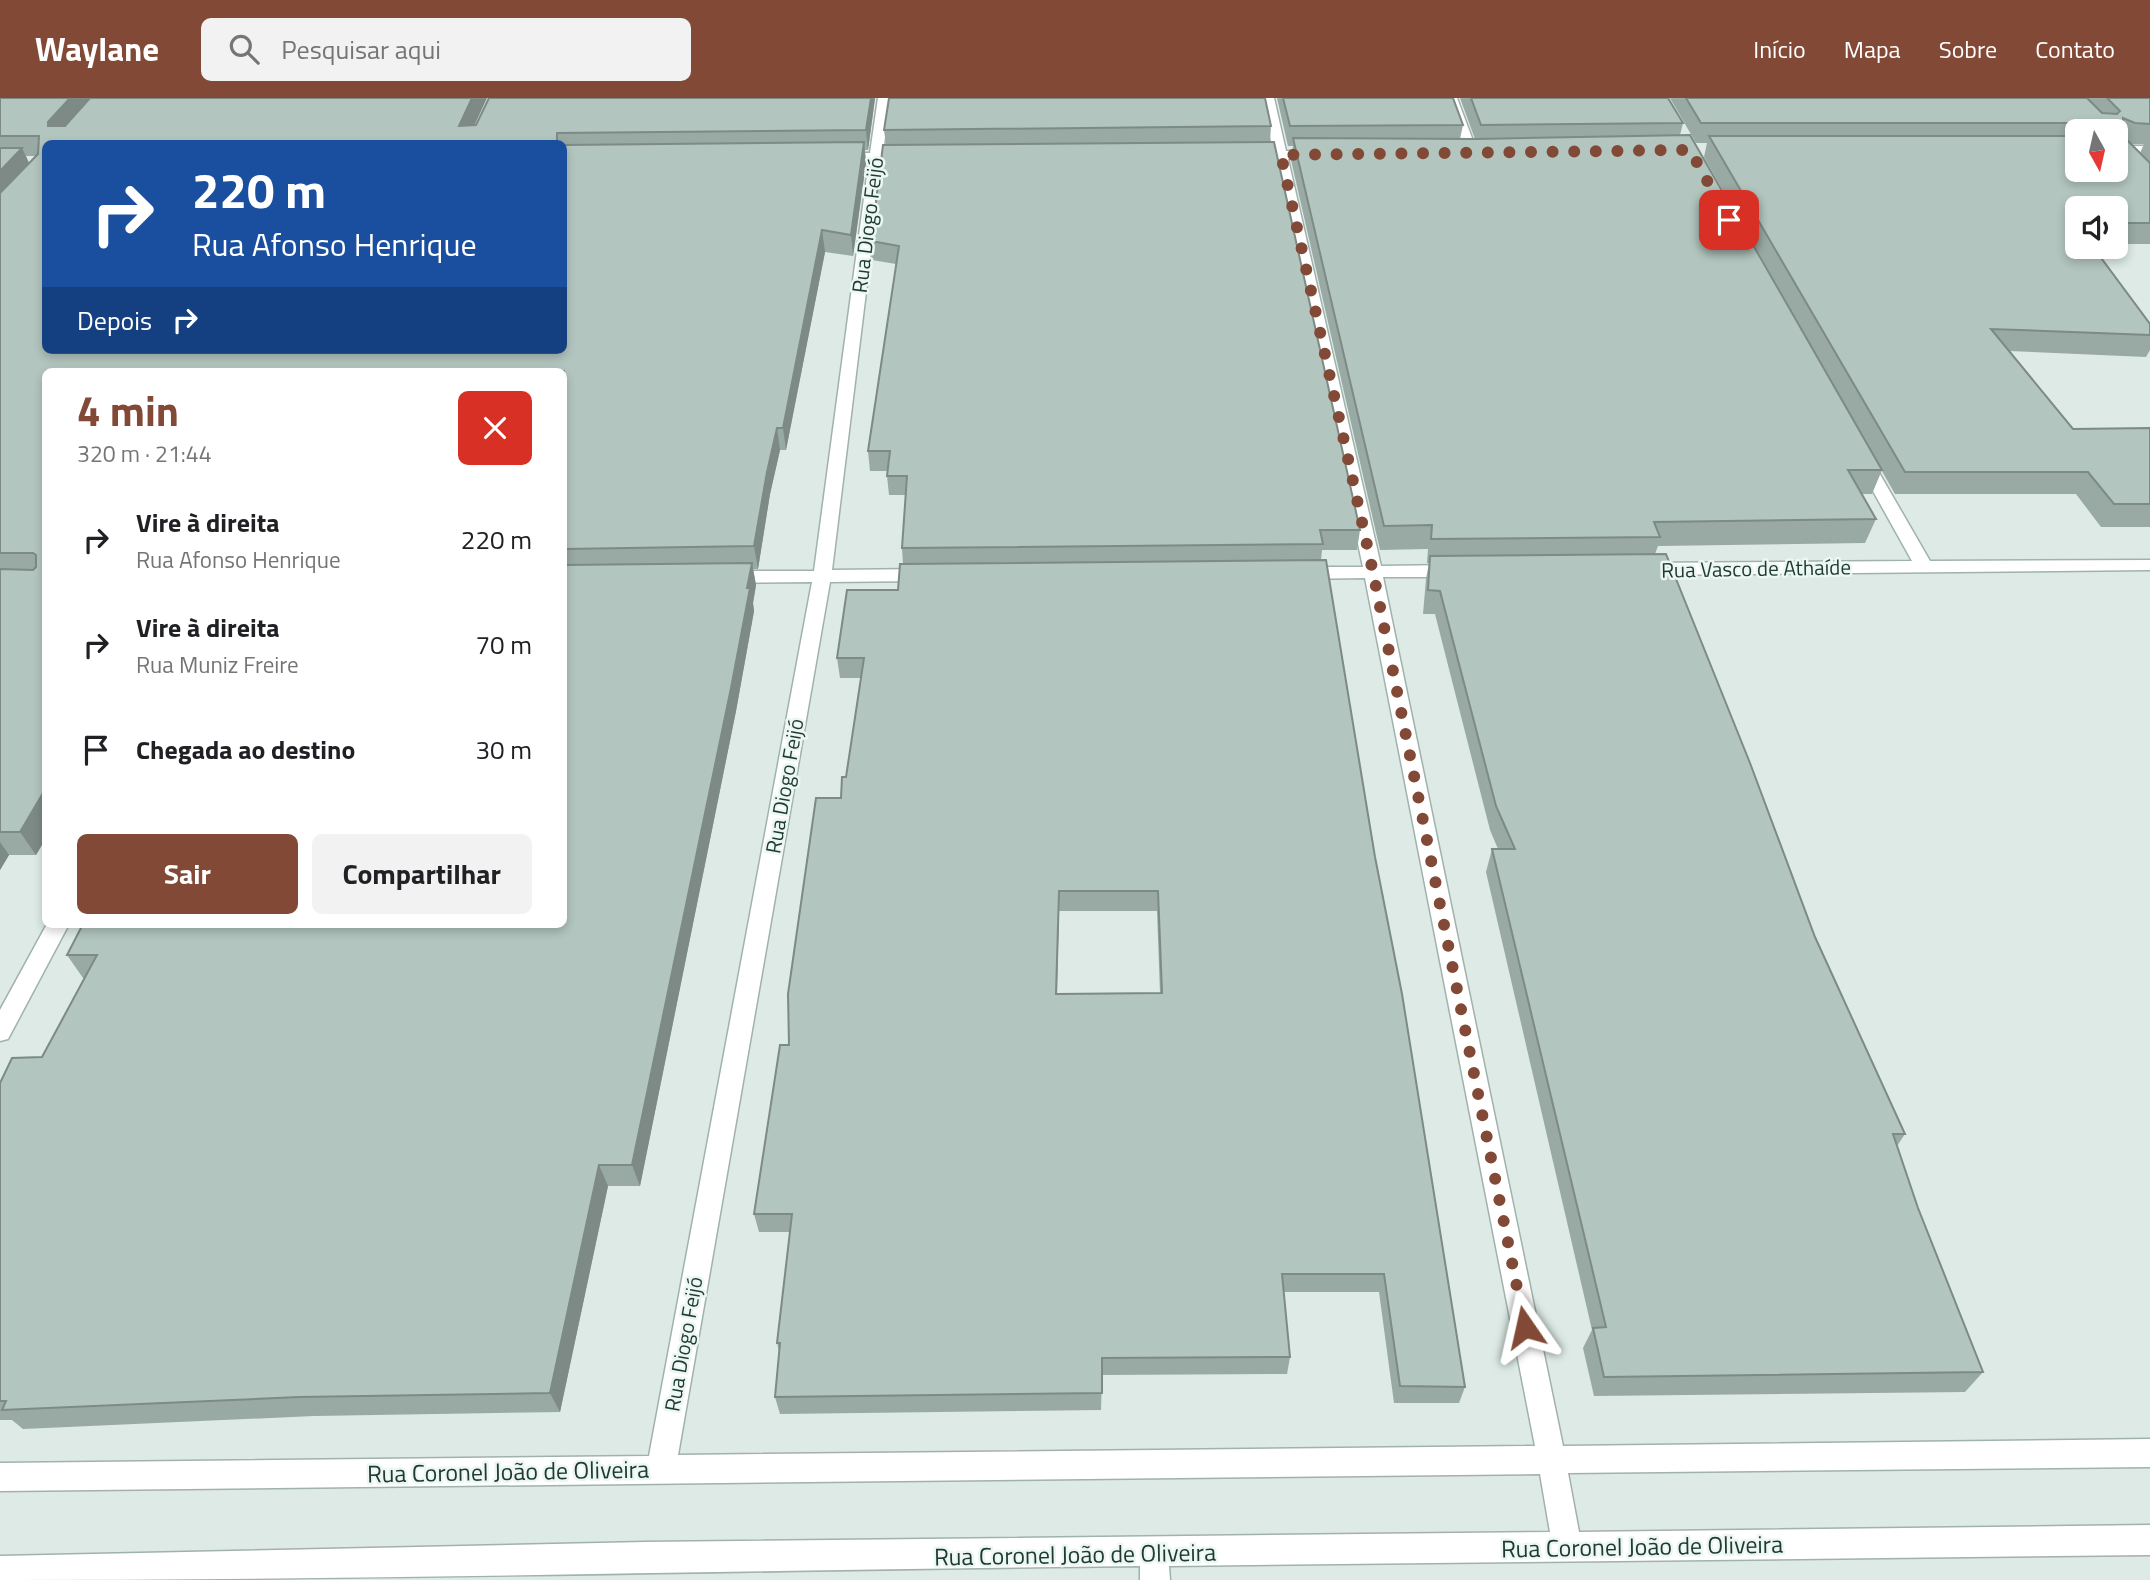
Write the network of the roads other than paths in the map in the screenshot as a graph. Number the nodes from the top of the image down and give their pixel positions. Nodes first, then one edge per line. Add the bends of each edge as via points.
1 (884, 98) edge
2 (1268, 98) edge
3 (1451, 98) edge
4 (2128, 149) edge
5 (2150, 150) edge
6 (1472, 154) edge
7 (1239, 155) edge
8 (1281, 155) junction
9 (1335, 155) edge
10 (821, 157) edge
11 (875, 157) junction
12 (917, 157) edge
13 (2128, 159) edge
14 (2136, 167) edge
15 (1857, 447) edge
16 (1923, 565) junction
17 (2150, 565) edge
18 (1620, 569) edge
19 (1469, 571) edge
20 (1373, 572) junction
21 (1276, 573) edge
22 (822, 575) junction
23 (946, 575) edge
24 (713, 577) edge
25 (56, 928) edge
26 (0, 1032) edge
27 (2150, 1453) edge
28 (1552, 1461) junction
29 (661, 1470) junction
30 (0, 1477) edge
31 (2150, 1540) edge
32 (1567, 1547) junction
33 (1155, 1567) edge
34 (0, 1571) edge

1 - 11 street, Rua Diogo Feijó
2 - 8 street
3 - 6 street
4 - 5 street
7 - 8 street
8 - 9 street
8 - 20 street
10 - 11 street
11 - 12 street
11 - 22 street, Rua Diogo Feijó
13 - 14 street
15 - 16 street
16 - 17 street, Rua Vasco de Athaíde
16 - 18 street, Rua Vasco de Athaíde
19 - 20 street
20 - 21 street
20 - 28 street
22 - 23 street
22 - 24 street
22 - 29 street, Rua Diogo Feijó
25 - 26 street
27 - 28 street, Rua Coronel João de Oliveira
28 - 29 street, Rua Coronel João de Oliveira
28 - 32 street
29 - 30 street, Rua Coronel João de Oliveira
31 - 32 street, Rua Coronel João de Oliveira
32 - 33 street, Rua Coronel João de Oliveira
33 - 34 street, Rua Coronel João de Oliveira via 631,1558

